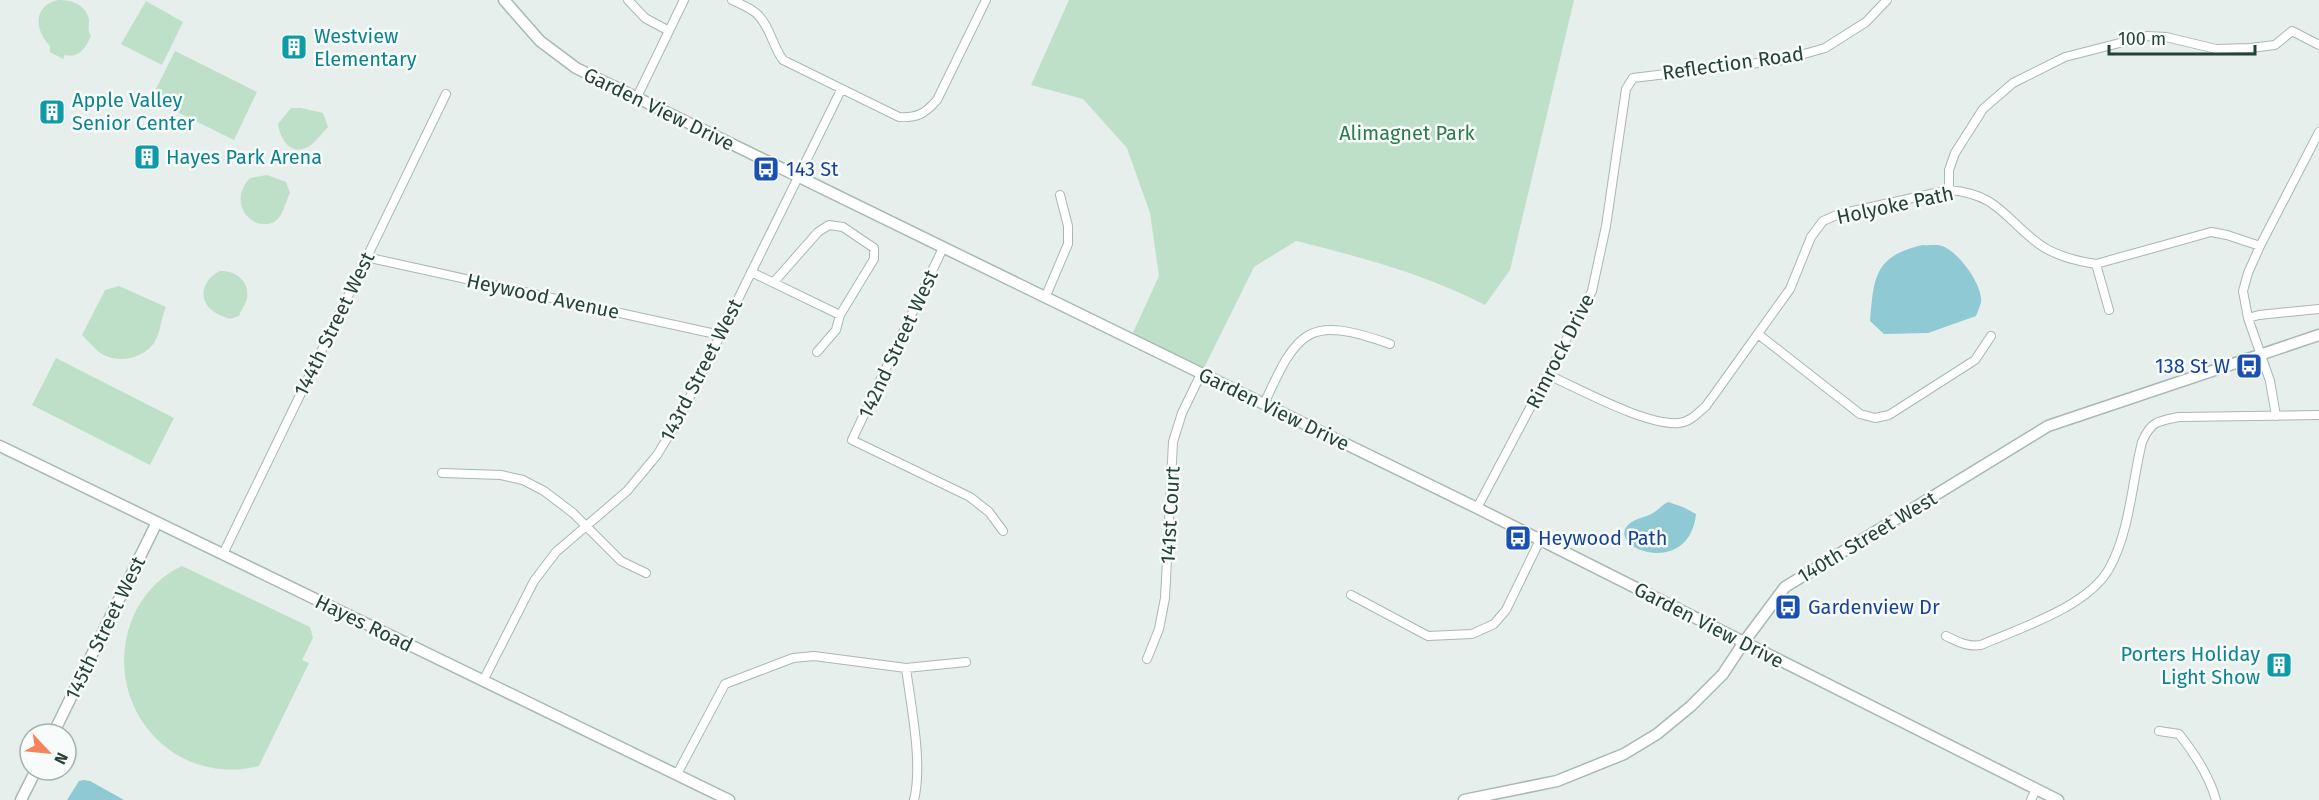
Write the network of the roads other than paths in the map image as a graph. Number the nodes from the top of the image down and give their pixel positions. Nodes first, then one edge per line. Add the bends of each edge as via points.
1 (504, 0) edge
2 (628, 0) edge
3 (684, 0) edge
4 (732, 0) edge
5 (986, 0) edge
6 (1887, 0) edge
7 (669, 31) junction
8 (2319, 45) edge
9 (1633, 78) joint
10 (841, 90) junction
11 (446, 94) dead end
12 (636, 99) junction
13 (2319, 132) edge
14 (797, 177) junction
15 (1949, 190) junction
16 (1060, 195) dead end
17 (2260, 246) junction
18 (943, 248) junction
19 (366, 258) junction
20 (2096, 264) junction
21 (751, 272) junction
22 (774, 282) junction
23 (1045, 298) junction
24 (2319, 309) edge
25 (2109, 310) dead end
26 (840, 315) junction
27 (2248, 318) junction
28 (1758, 334) junction
29 (720, 335) junction
30 (2319, 335) edge
31 (1991, 336) dead end
32 (1390, 344) dead end
33 (817, 352) dead end
34 (2260, 355) junction
35 (1201, 374) junction
36 (1548, 375) junction
37 (1264, 404) junction
38 (2319, 415) edge
39 (2276, 416) junction
40 (0, 446) edge
41 (442, 473) dead end
42 (1477, 508) junction
43 (157, 522) junction
44 (587, 525) junction
45 (1003, 531) dead end
46 (1540, 540) junction
47 (223, 554) junction
48 (646, 573) dead end
49 (1352, 595) dead end
50 (1946, 636) dead end
51 (1744, 642) junction
52 (1147, 659) dead end
53 (966, 662) dead end
54 (906, 668) junction
55 (483, 681) junction
56 (59, 722) edge
57 (2159, 731) dead end
58 (677, 774) junction
59 (30, 782) edge
60 (2036, 789) junction
61 (21, 800) edge
62 (729, 800) edge
63 (914, 800) edge
64 (1464, 800) edge
65 (2031, 800) edge
66 (2058, 800) edge
67 (2216, 800) edge

1 - 12 street, Garden View Drive via 540,41 567,62
2 - 7 street via 645,18
3 - 7 street
4 - 10 street via 755,12 765,23 783,60
5 - 10 street via 937,100 927,112 899,117
6 - 9 street, Reflection Road via 1866,22 1826,48 1783,60
7 - 12 street
8 - 15 street via 2292,31 2275,45 2250,48 2216,49 2147,36 2065,57 2013,83 1983,109 1955,153 1949,170
9 - 36 street, Rimrock Drive via 1626,89 1606,226 1592,291
10 - 14 street, 143rd Street West
11 - 19 street, 144th Street West
12 - 14 street, Garden View Drive
13 - 17 street
14 - 18 street, Garden View Drive
14 - 21 street, 143rd Street West
15 - 20 street, Holyoke Path via 1989,199 2040,245 2059,255
15 - 28 street, Holyoke Path via 1823,221 1811,237 1790,289
16 - 23 street via 1068,244
17 - 20 street, Holyoke Path via 2211,232
17 - 27 street via 2243,291
18 - 23 street, Garden View Drive
18 - 45 street, 142nd Street West via 852,440 970,497 989,512
19 - 29 street, Heywood Avenue
19 - 47 street, 144th Street West
20 - 25 street
21 - 22 street
21 - 29 street, 143rd Street West
22 - 26 street
22 - 26 street via 818,232 829,225 843,227 874,248 874,259
23 - 35 street, Garden View Drive
24 - 27 street
26 - 33 street via 836,330
27 - 34 street
28 - 31 street via 1860,414 1875,418 1889,415 1975,360
28 - 36 street, Holyoke Path via 1706,406 1680,423 1651,421
29 - 44 street, 143rd Street West via 679,419 657,454 627,491
30 - 34 street, 140th Street West
32 - 37 street via 1358,333 1323,330 1306,334 1278,373
34 - 39 street via 2270,381
34 - 51 street, 140th Street West via 2048,426 1785,586
35 - 37 street, Garden View Drive
35 - 52 street, 141st Court via 1173,442 1166,598
36 - 42 street, Rimrock Drive
37 - 42 street, Garden View Drive
38 - 39 street
39 - 50 street via 2179,417 2158,421 2148,428 2142,442 2118,548 2098,584 2067,607 1981,645 1964,645
40 - 43 street, Hayes Road
41 - 44 street via 501,475 523,480 544,491
42 - 46 street, Garden View Drive
43 - 47 street, Hayes Road
43 - 56 street, 145th Street West
44 - 48 street via 621,561
44 - 55 street, 143rd Street West via 556,552 534,581
46 - 49 street via 1506,610 1494,624 1472,634 1428,636
46 - 51 street, Garden View Drive
47 - 55 street, Hayes Road
51 - 60 street, Garden View Drive
51 - 64 street, 140th Street West via 1723,674 1691,706 1624,754 1557,781
53 - 54 street
54 - 58 street via 814,656 793,658 725,684
54 - 63 street via 917,765
55 - 58 street, Hayes Road
57 - 67 street via 2179,734 2196,755
58 - 62 street, Hayes Road
59 - 61 street
60 - 65 street
60 - 66 street, Garden View Drive

